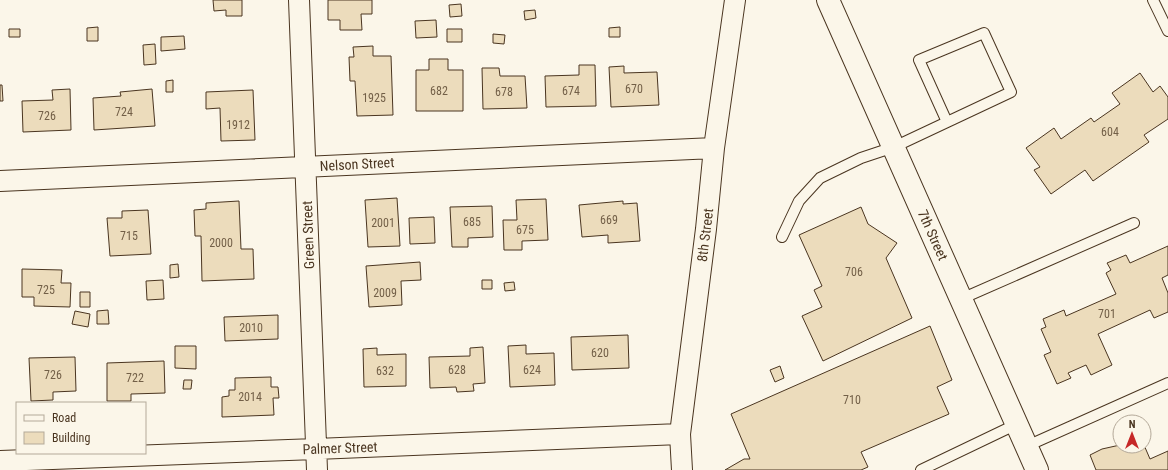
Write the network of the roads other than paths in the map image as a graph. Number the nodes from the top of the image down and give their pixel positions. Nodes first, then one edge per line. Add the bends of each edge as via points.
1 (299, 0) edge
2 (735, 0) edge
3 (828, 0) edge
4 (1153, 0) edge
5 (1168, 31) edge
6 (947, 122) junction
7 (894, 147) junction
8 (714, 148) junction
9 (305, 166) junction
10 (0, 181) edge
11 (1134, 223) dead end
12 (782, 237) dead end
13 (961, 299) junction
14 (1168, 383) edge
15 (1017, 424) junction
16 (680, 434) junction
17 (1027, 446) junction
18 (316, 449) junction
19 (0, 461) edge
20 (317, 470) edge
21 (682, 470) edge
22 (922, 470) edge
23 (1038, 470) edge

1 - 9 street, Green Street
2 - 8 street, 8th Street
3 - 7 street, 7th Street
4 - 5 lane
6 - 6 lane via 1011,92 984,33 919,60
6 - 7 lane
7 - 12 lane via 861,158 820,178 799,201
7 - 13 street, 7th Street
8 - 9 street, Nelson Street
8 - 16 street, 8th Street
9 - 10 street, Nelson Street
9 - 18 street, Green Street
11 - 13 lane
13 - 15 street, 7th Street
14 - 17 lane
15 - 17 street, 7th Street
15 - 22 lane
16 - 18 street, Palmer Street
16 - 21 street, 8th Street
17 - 23 street, 7th Street
18 - 19 street, Palmer Street
18 - 20 street, Green Street

